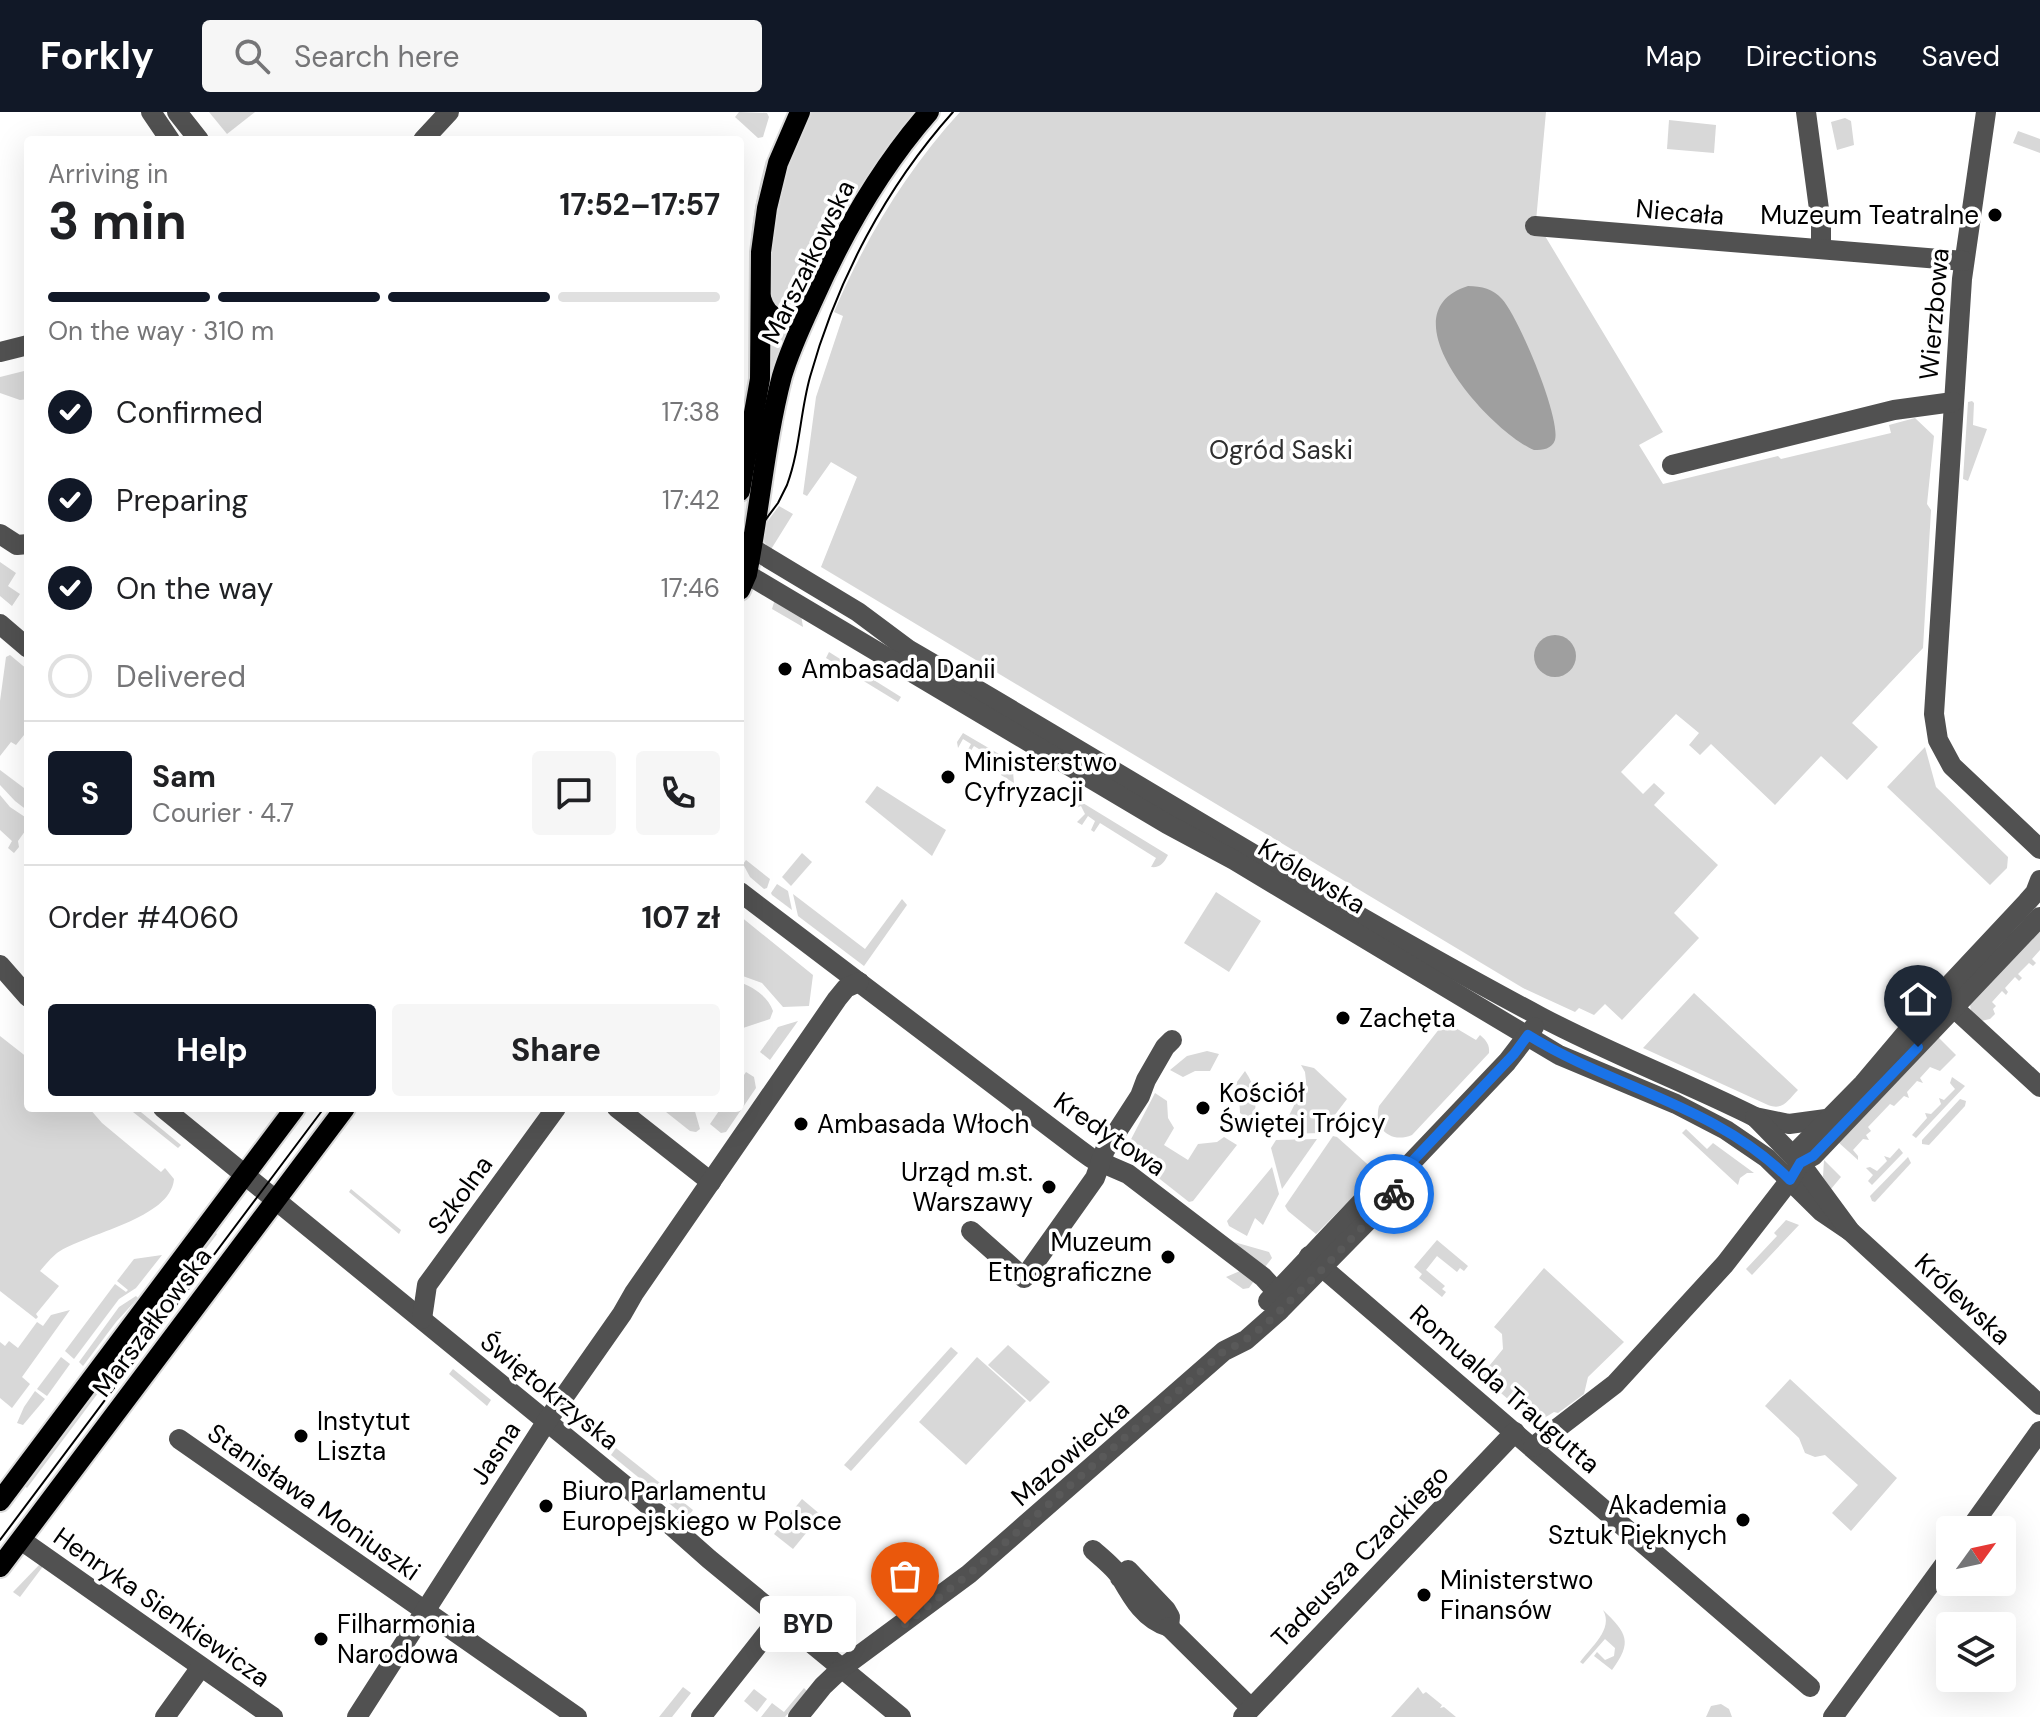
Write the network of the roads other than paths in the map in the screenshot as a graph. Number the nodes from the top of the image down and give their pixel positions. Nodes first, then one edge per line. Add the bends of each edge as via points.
1 (151, 112) edge
2 (177, 112) edge
3 (449, 112) edge
4 (800, 112) edge
5 (929, 112) edge
6 (1806, 112) edge
7 (1986, 112) edge
8 (167, 136) edge
9 (196, 136) edge
10 (427, 136) edge
11 (1535, 226) dead end
12 (1821, 249) junction
13 (1964, 261) junction
14 (761, 298) junction
15 (810, 306) junction
16 (24, 346) edge
17 (0, 352) edge
18 (1953, 402) junction
19 (1672, 465) dead end
20 (744, 469) edge
21 (0, 534) edge
22 (24, 544) edge
23 (746, 544) edge
24 (744, 579) edge
25 (0, 624) edge
26 (24, 645) edge
27 (2040, 849) edge
28 (2040, 880) edge
29 (744, 895) edge
30 (2040, 917) edge
31 (0, 965) edge
32 (859, 982) junction
33 (0, 984) edge
34 (24, 994) edge
35 (24, 997) edge
36 (1954, 1008) junction
37 (1541, 1017) junction
38 (1528, 1035) junction
39 (1172, 1040) dead end
40 (2032, 1080) edge
41 (168, 1112) edge
42 (292, 1112) edge
43 (342, 1112) edge
44 (553, 1112) edge
45 (622, 1112) edge
46 (1755, 1117) junction
47 (1826, 1119) junction
48 (1102, 1163) junction
49 (1795, 1171) junction
50 (245, 1174) junction
51 (711, 1182) junction
52 (276, 1200) junction
53 (971, 1231) dead end
54 (1316, 1262) junction
55 (1277, 1302) junction
56 (422, 1319) junction
57 (2040, 1405) edge
58 (547, 1421) junction
59 (2040, 1431) edge
60 (1515, 1432) junction
61 (179, 1439) dead end
62 (1533, 1447) junction
63 (0, 1501) edge
64 (1979, 1516) edge
65 (21, 1540) junction
66 (1093, 1550) dead end
67 (0, 1567) edge
68 (1936, 1576) edge
69 (424, 1611) junction
70 (780, 1617) junction
71 (201, 1667) junction
72 (842, 1668) junction
73 (1810, 1687) dead end
74 (1247, 1713) edge
75 (165, 1717) edge
76 (273, 1717) edge
77 (357, 1717) edge
78 (577, 1717) edge
79 (701, 1717) edge
80 (798, 1717) edge
81 (901, 1717) edge
82 (1833, 1717) edge

1 - 8 street
2 - 9 street
3 - 10 street
4 - 14 main road, Marszałkowska via 778,163 767,208
5 - 15 main road, Marszałkowska via 857,213
6 - 12 street
7 - 13 street, Wierzbowa
11 - 12 street, Niecała
12 - 13 street, Niecała
13 - 18 street, Wierzbowa
14 - 15 main road via 766,311 780,321 796,320
14 - 20 main road, Marszałkowska via 760,379
15 - 23 main road, Marszałkowska via 780,384
16 - 17 street
18 - 19 street via 1894,410
18 - 27 street, Wierzbowa via 1934,714 1938,740 1952,766
21 - 22 street
23 - 37 street, Królewska via 858,612 909,650 1245,851
24 - 38 street, Królewska
25 - 26 street
28 - 47 street via 2027,902
29 - 32 street, Kredytowa
30 - 36 street
31 - 34 street
32 - 48 street, Kredytowa
32 - 51 street, Jasna via 837,999
33 - 35 street
36 - 40 street
36 - 49 street
37 - 38 street
37 - 46 street, Królewska
38 - 49 street, Królewska via 1559,1055 1676,1104
38 - 54 street, Mazowiecka via 1406,1168 1399,1189
39 - 48 street
41 - 50 street, Świętokrzyska
42 - 50 main road, Marszałkowska
43 - 52 main road, Marszałkowska
44 - 56 street, Szkolna via 427,1285
45 - 51 street
46 - 47 street via 1789,1124
46 - 49 street
47 - 49 street via 1800,1148
48 - 53 street via 1024,1278
48 - 55 street, Kredytowa via 1128,1174 1263,1277
49 - 57 street, Królewska via 1822,1212 1850,1231
49 - 62 street via 1725,1264 1615,1384
50 - 52 street, Świętokrzyska
50 - 63 main road, Marszałkowska
51 - 58 street, Jasna
52 - 56 street, Świętokrzyska
52 - 65 main road, Marszałkowska
54 - 55 street, Mazowiecka
54 - 60 street, Romualda Traugutta
55 - 72 street, Mazowiecka via 969,1574
56 - 58 street, Świętokrzyska
58 - 69 street, Jasna
58 - 70 street, Świętokrzyska
59 - 64 street
60 - 62 street, Romualda Traugutta
60 - 74 street, Tadeusza Czackiego
61 - 69 street, Stanisława Moniuszki
62 - 73 street, Romualda Traugutta
65 - 67 main road, Marszałkowska
65 - 71 street, Henryka Sienkiewicza
66 - 74 street via 1128,1594 1152,1619 1169,1627
68 - 82 street
69 - 77 street, Jasna
69 - 78 street, Stanisława Moniuszki
70 - 72 street, Świętokrzyska
70 - 79 street
71 - 75 street
71 - 76 street, Henryka Sienkiewicza
72 - 80 street, Mazowiecka
72 - 81 street, Świętokrzyska

